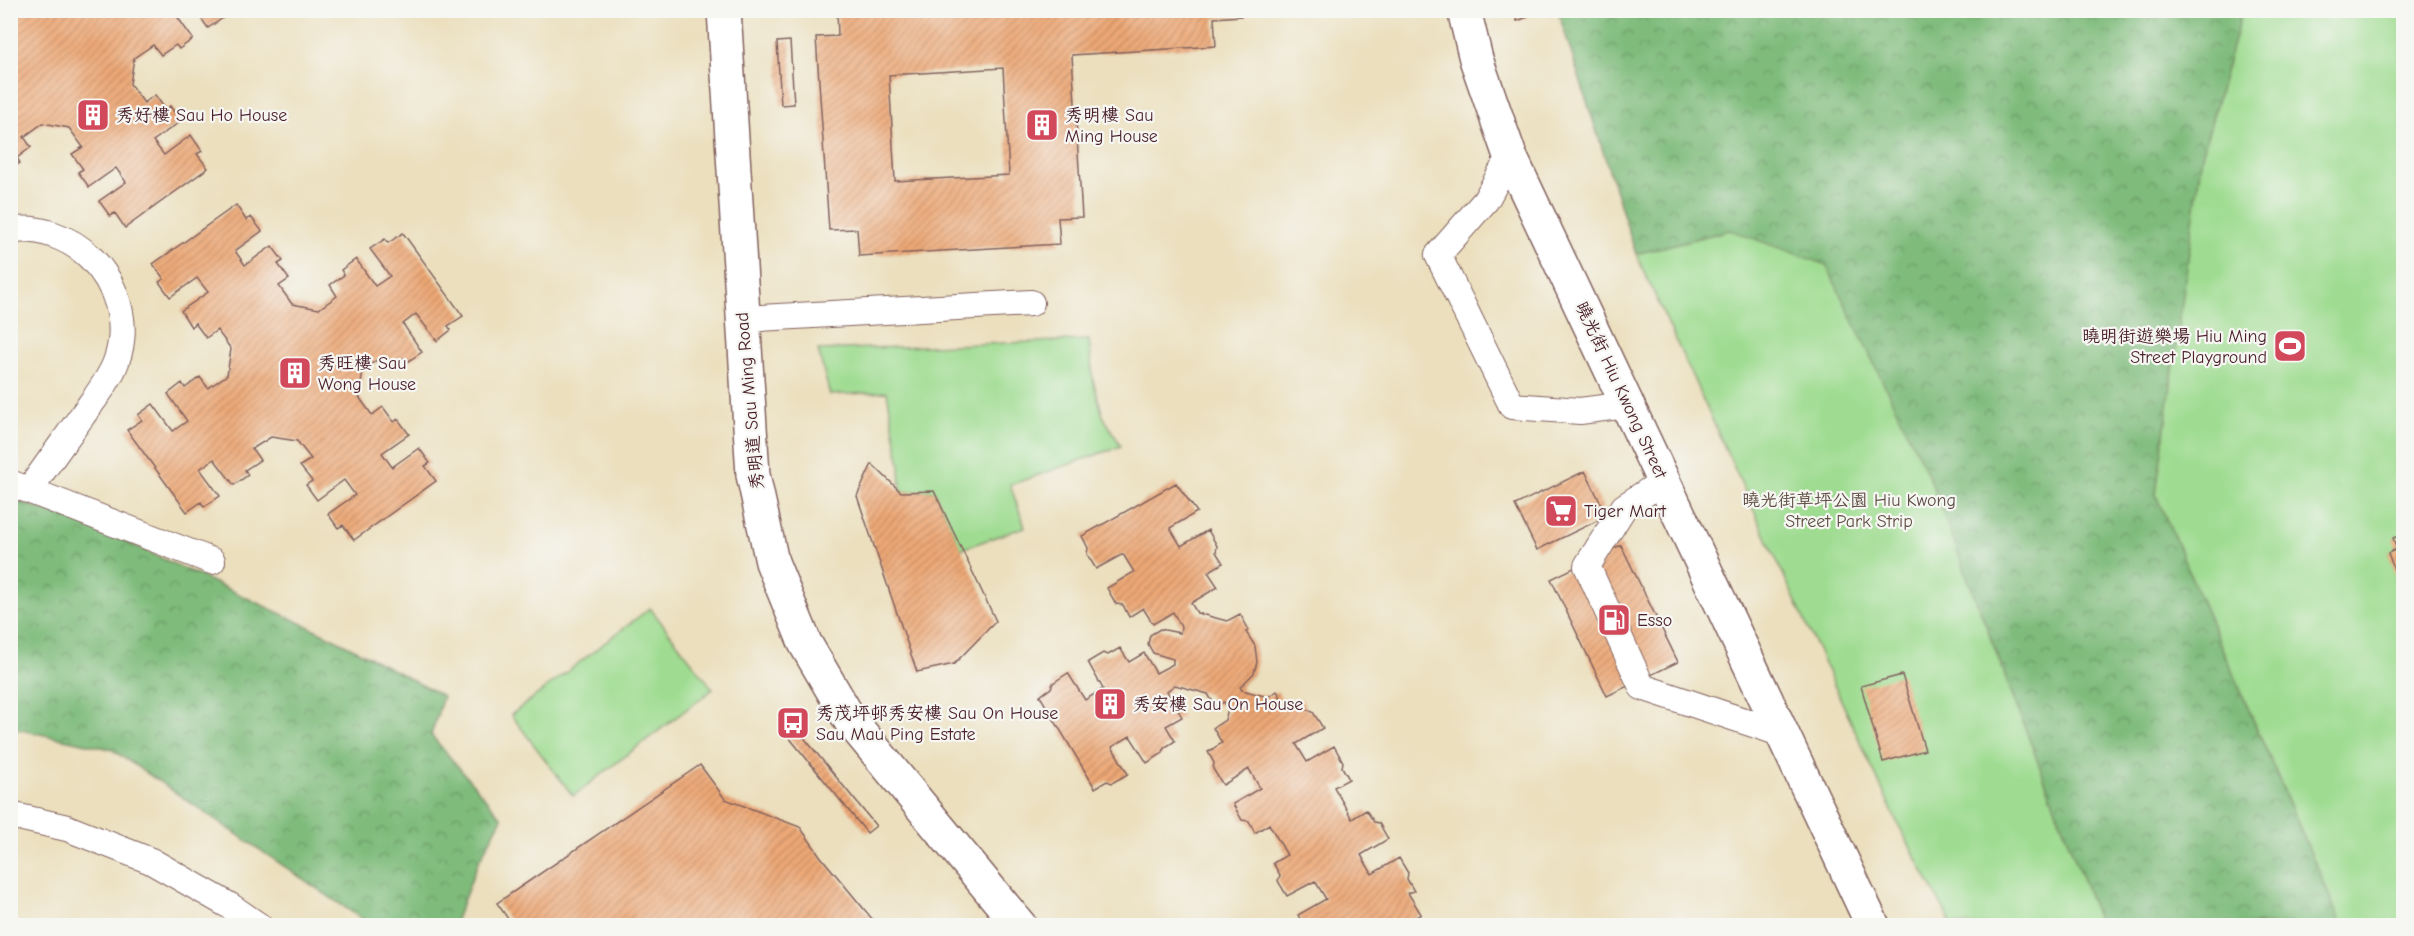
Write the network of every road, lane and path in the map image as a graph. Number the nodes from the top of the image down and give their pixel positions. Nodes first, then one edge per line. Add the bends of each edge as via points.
1 (724, 10) edge
2 (1464, 10) edge
3 (1510, 156) junction
4 (10, 231) edge
5 (1031, 303) dead end
6 (743, 319) junction
7 (1628, 405) junction
8 (1664, 481) junction
9 (20, 487) edge
10 (212, 561) dead end
11 (1783, 734) junction
12 (10, 815) edge
13 (259, 926) edge
14 (1020, 926) edge
15 (1873, 926) edge

1 - 6 main road, 秀明道 Sau Ming Road
2 - 3 main road, 曉光街 Hiu Kwong Street via 1476,59
3 - 7 main road, 曉光街 Hiu Kwong Street
3 - 7 lane via 1486,200 1438,255 1512,406 1580,411
4 - 9 lane via 50,233 79,247 102,270 117,298 122,330 116,362 101,390
5 - 6 lane
6 - 14 main road, 秀明道 Sau Ming Road via 753,475 772,562 805,643 850,720
7 - 8 main road, 曉光街 Hiu Kwong Street
8 - 11 main road, 曉光街 Hiu Kwong Street
8 - 11 lane via 1624,507 1587,566 1642,687
9 - 10 lane
11 - 15 main road, 曉光街 Hiu Kwong Street
12 - 13 lane via 67,828 151,861

